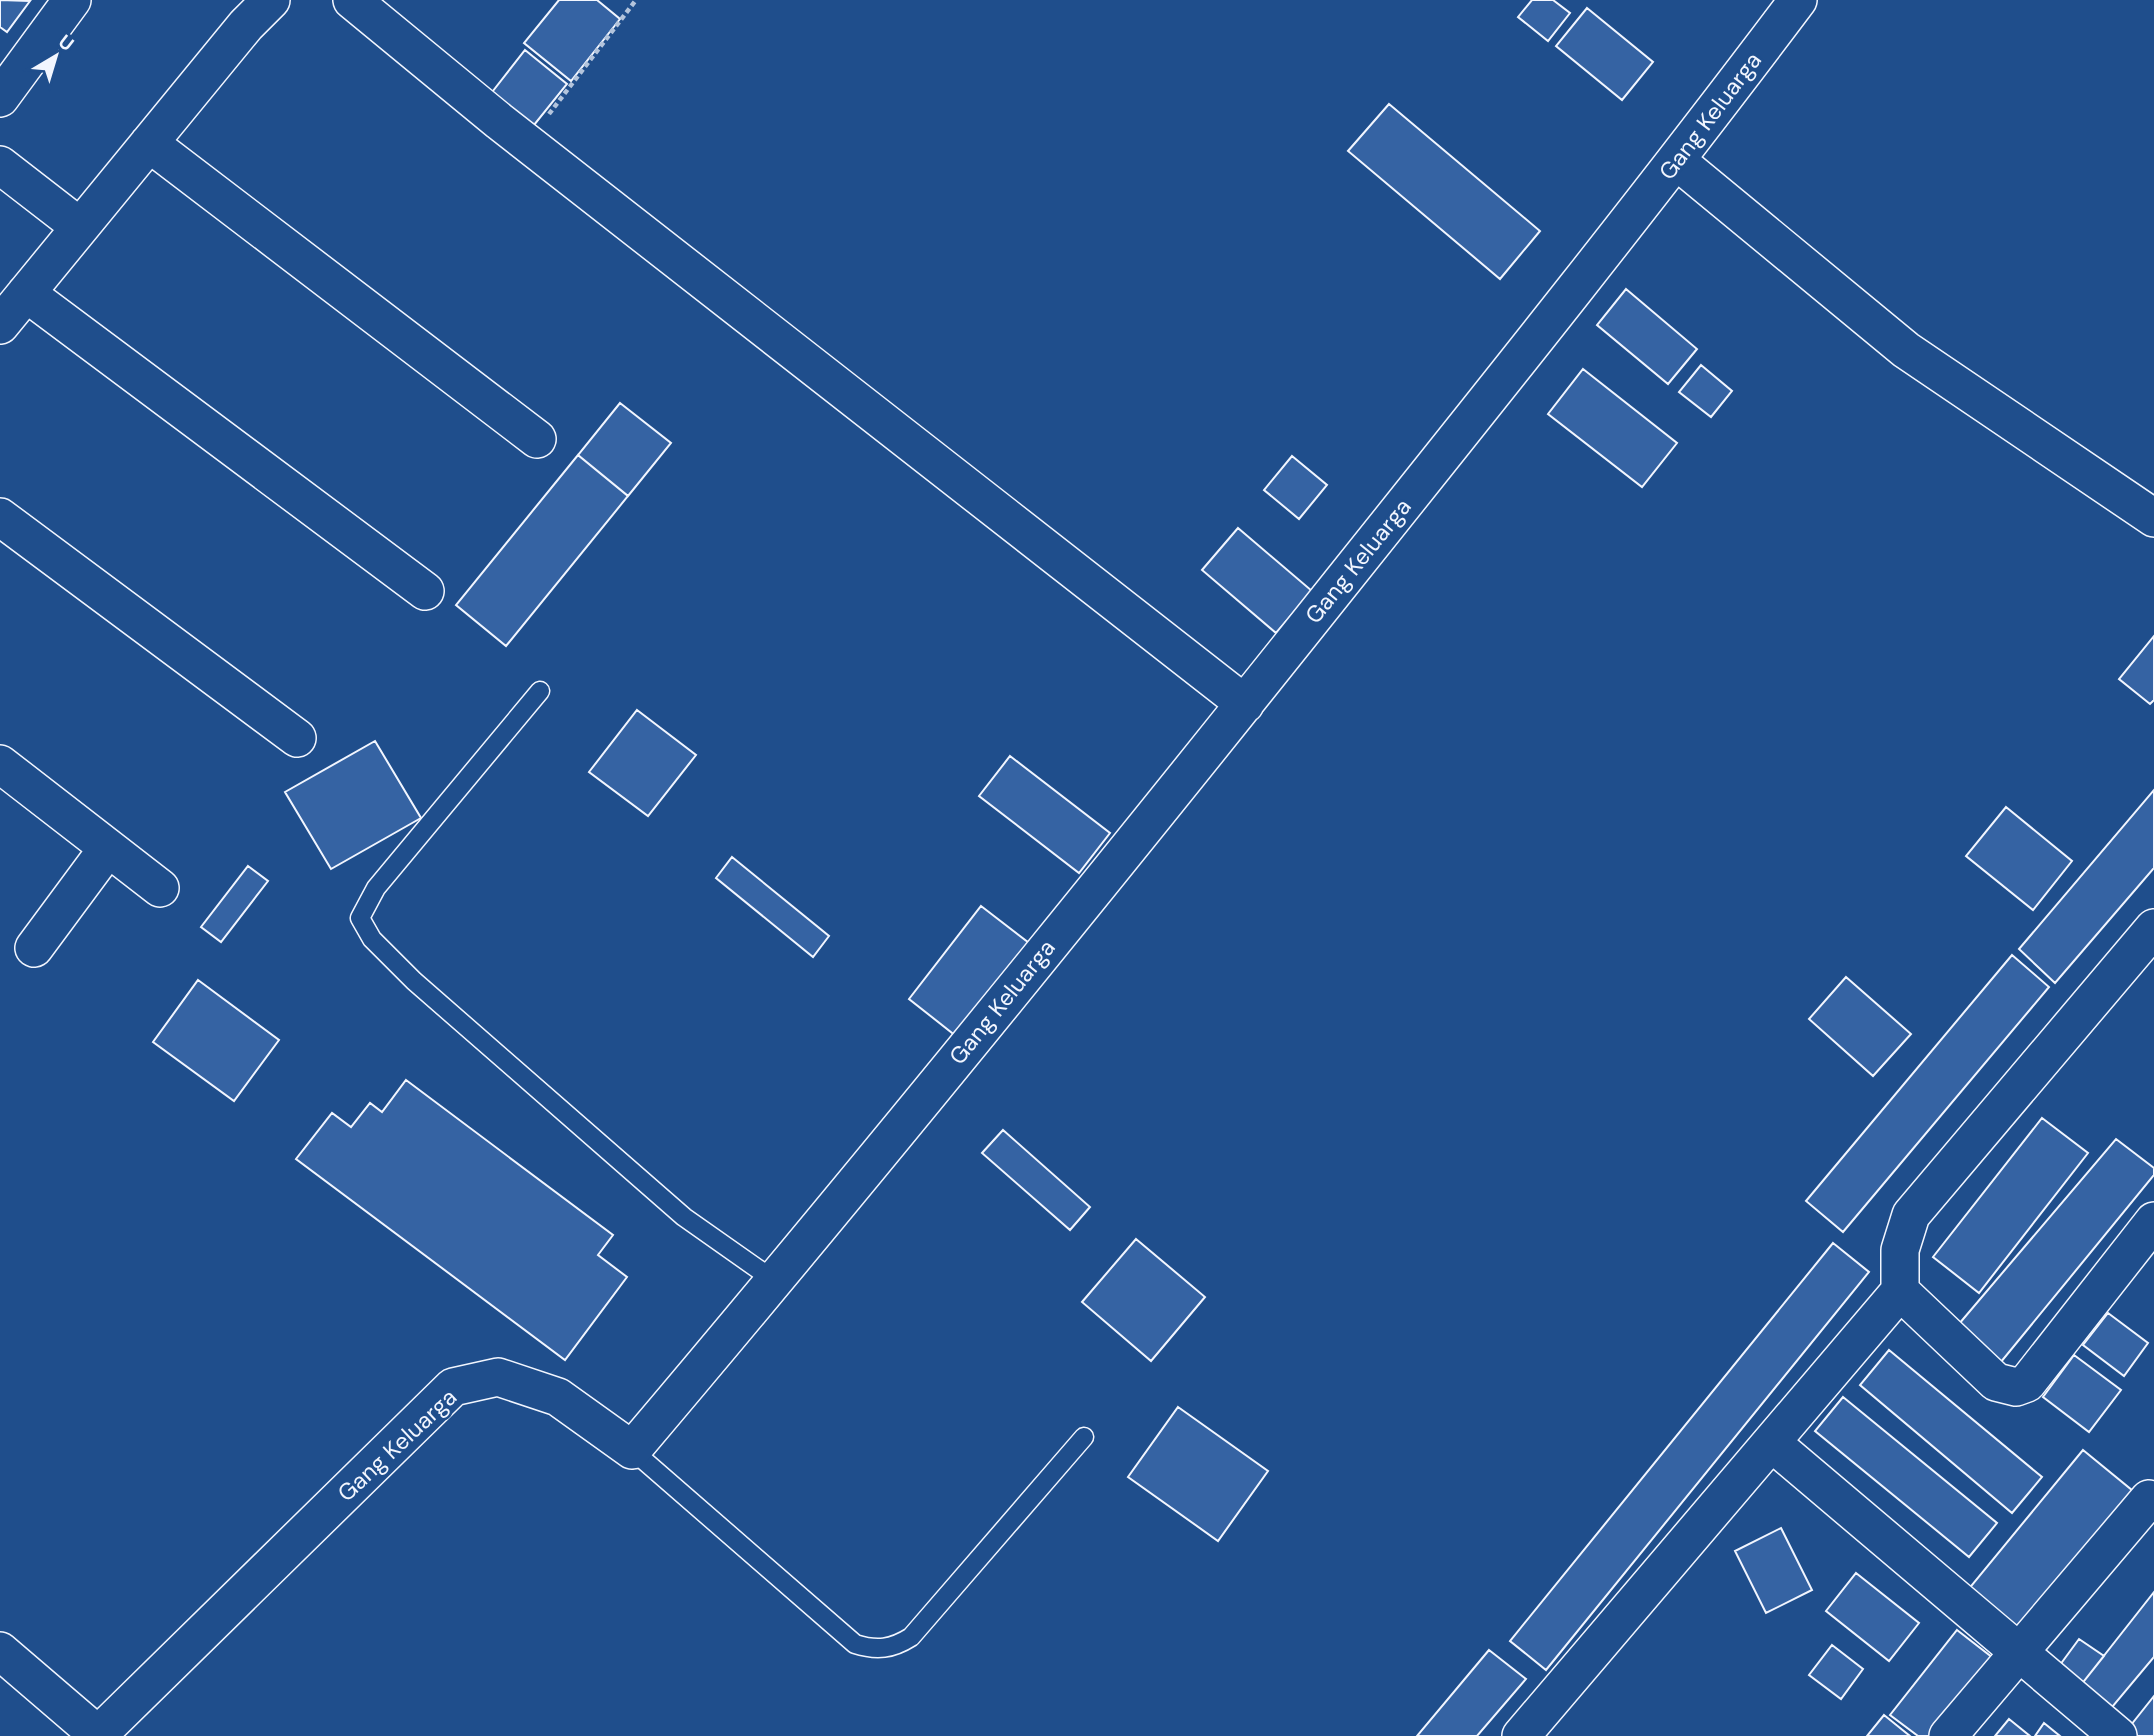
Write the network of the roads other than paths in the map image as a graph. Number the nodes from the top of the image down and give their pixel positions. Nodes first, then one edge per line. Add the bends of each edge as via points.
1 (72, 0) edge
2 (271, 0) edge
3 (352, 0) edge
4 (1798, 0) edge
5 (0, 98) edge
6 (149, 144) junction
7 (1677, 161) junction
8 (0, 165) edge
9 (80, 227) junction
10 (26, 293) junction
11 (0, 325) edge
12 (537, 439) dead end
13 (0, 517) edge
14 (2154, 518) edge
15 (425, 591) dead end
16 (540, 691) dead end
17 (1245, 704) junction
18 (297, 738) dead end
19 (0, 764) edge
20 (108, 848) junction
21 (160, 888) dead end
22 (2154, 928) edge
23 (34, 948) dead end
24 (2154, 1221) edge
25 (775, 1281) junction
26 (1900, 1291) junction
27 (1084, 1437) dead end
28 (1772, 1443) junction
29 (632, 1450) junction
30 (2149, 1499) dead end
31 (0, 1651) edge
32 (2019, 1652) junction
33 (97, 1735) edge
34 (1521, 1736) edge
35 (1948, 1736) edge
36 (2118, 1736) edge

1 - 5 street
2 - 6 street
3 - 17 street
4 - 7 street, Gang Keluarga
6 - 9 street
6 - 12 street
7 - 14 street via 1906,350
7 - 17 street, Gang Keluarga
8 - 9 street
9 - 10 street
10 - 11 street
10 - 15 street
13 - 18 street
16 - 25 lane via 376,888 360,918 372,939 414,981 559,1108 684,1217
17 - 25 street, Gang Keluarga
19 - 20 street
20 - 21 street
20 - 23 street
22 - 26 street via 1912,1215 1900,1251
24 - 26 street via 2026,1383 2016,1387 1996,1382
25 - 29 street, Gang Keluarga
26 - 28 street
27 - 29 lane via 911,1637 896,1647 874,1650 855,1644
28 - 32 street
28 - 34 street
29 - 33 street, Gang Keluarga via 558,1397 498,1377 453,1387
30 - 32 street
31 - 33 street
32 - 35 street
32 - 36 street

